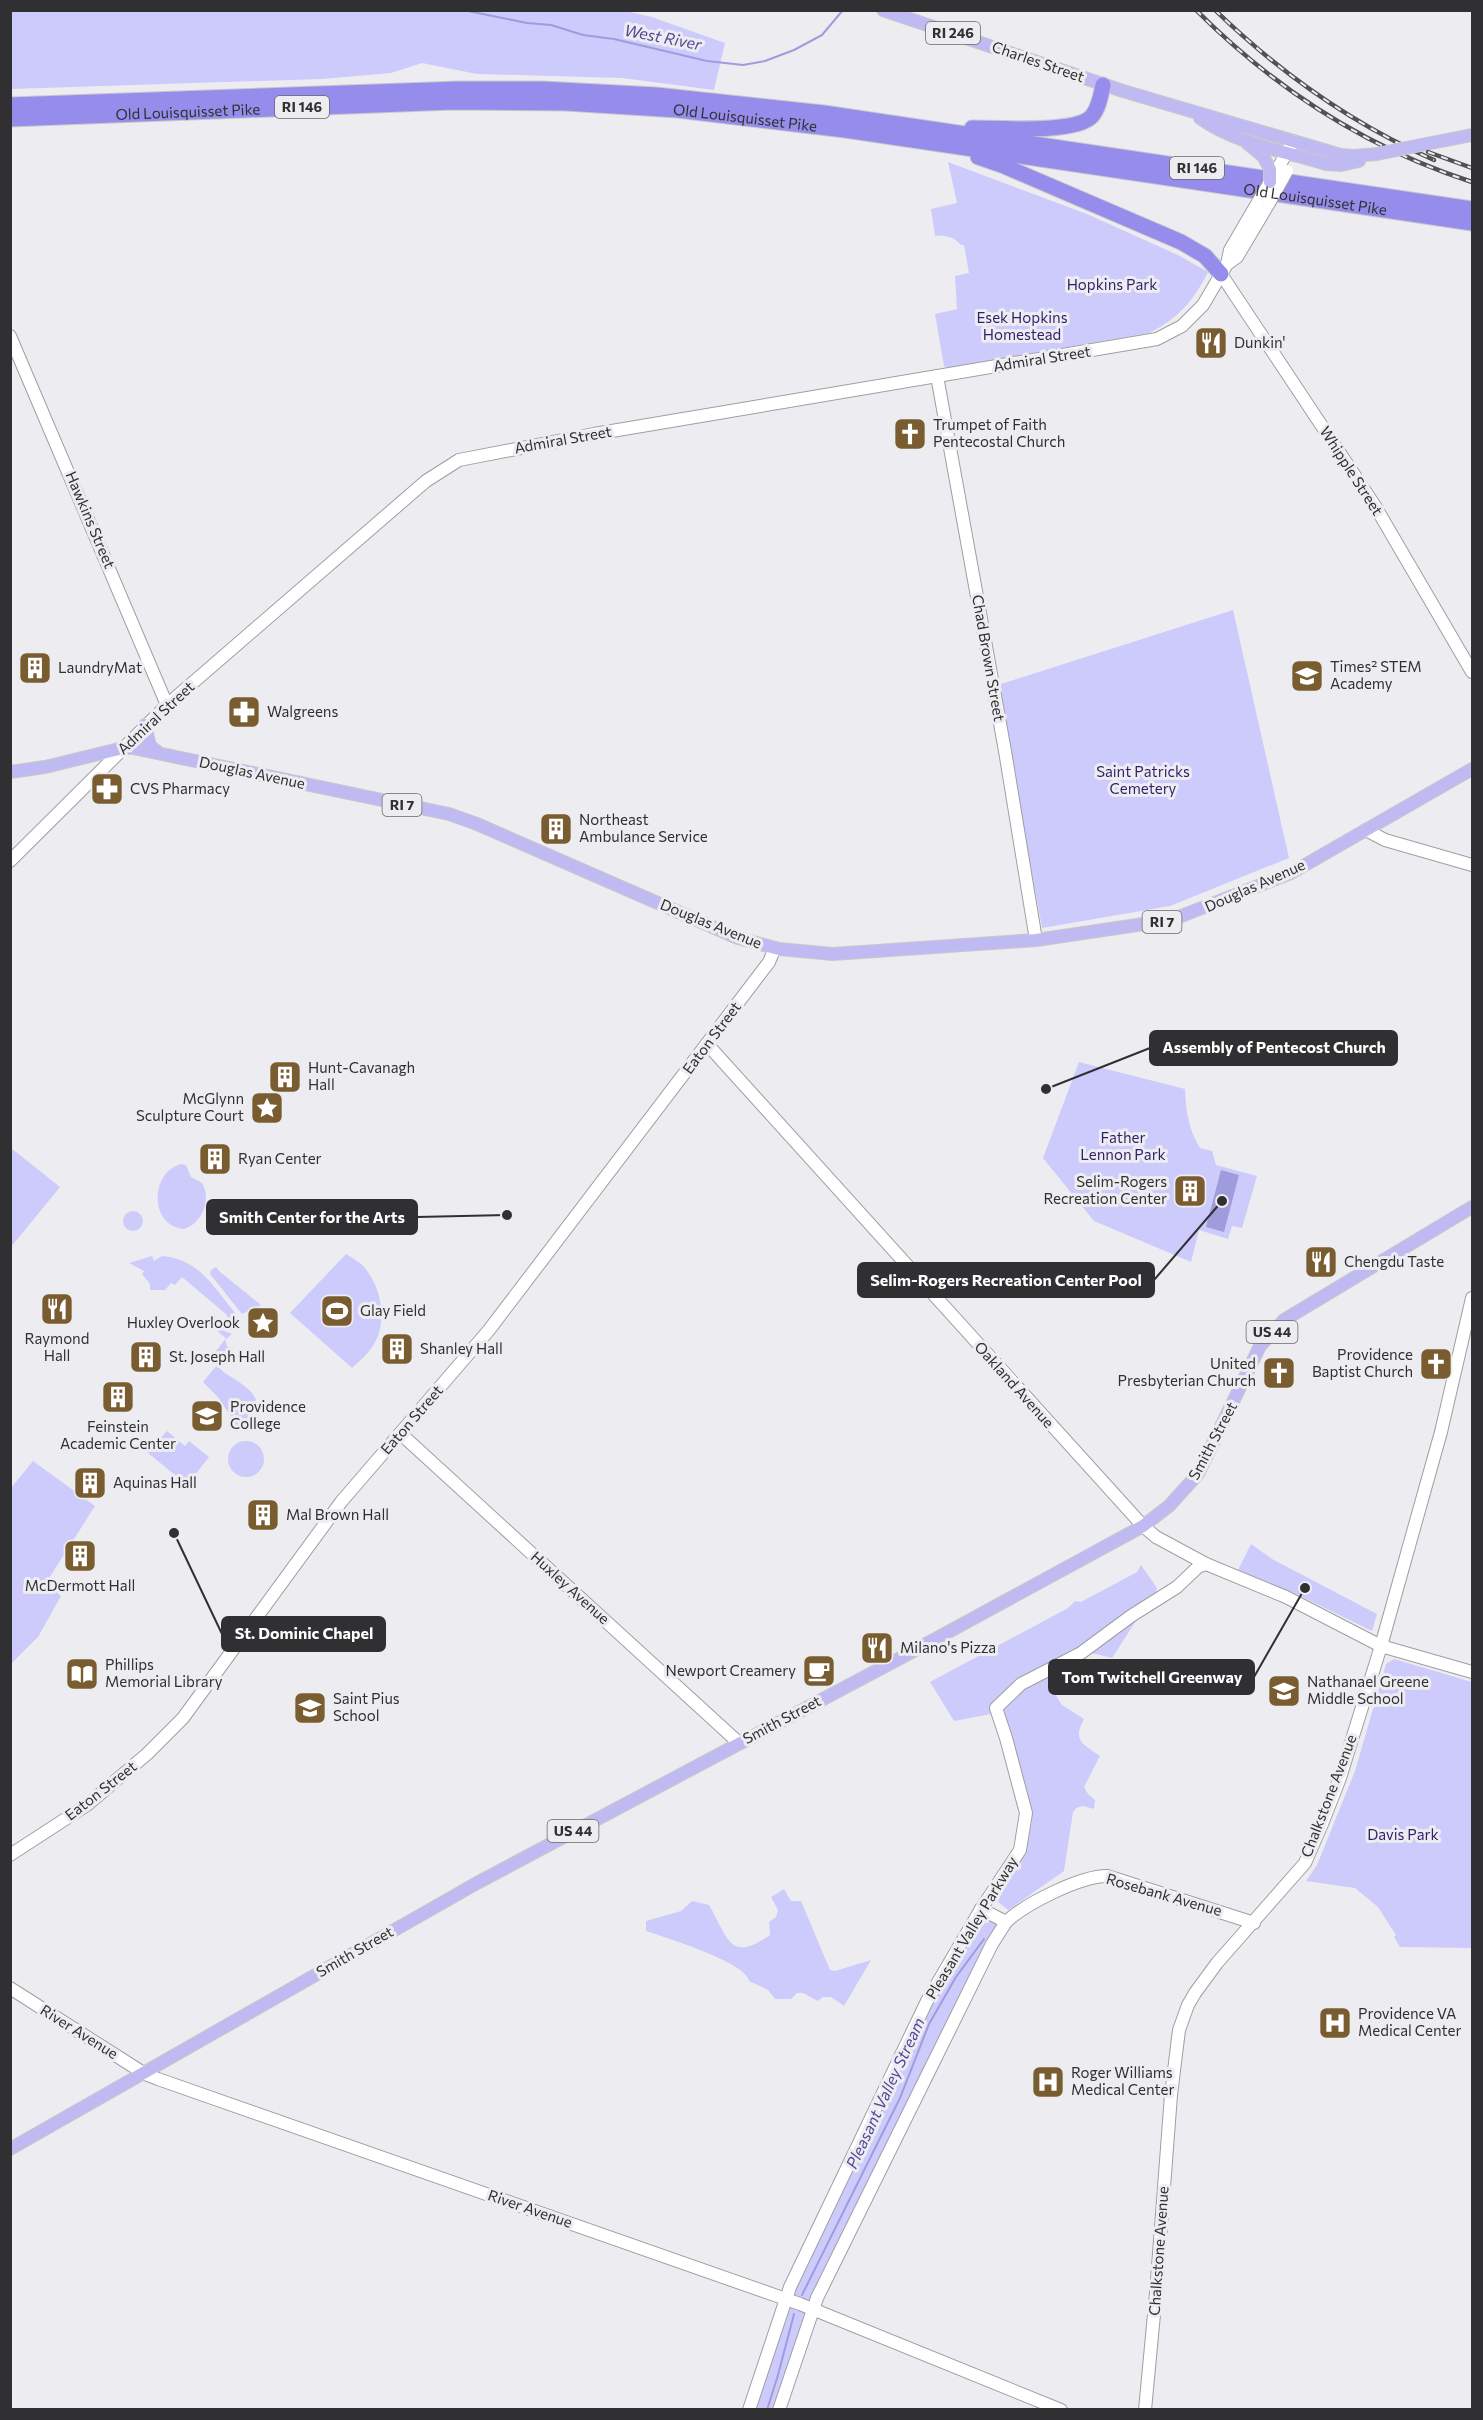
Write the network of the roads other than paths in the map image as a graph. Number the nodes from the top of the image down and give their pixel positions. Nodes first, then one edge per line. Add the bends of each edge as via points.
1 (883, 10) edge
2 (1103, 85) junction
3 (10, 105) edge
4 (1193, 113) junction
5 (10, 119) edge
6 (923, 135) junction
7 (1473, 135) edge
8 (1238, 138) junction
9 (1295, 148) junction
10 (1276, 173) junction
11 (1263, 203) junction
12 (1473, 209) edge
13 (1473, 223) edge
14 (1224, 269) junction
15 (10, 336) edge
16 (938, 376) junction
17 (1473, 672) edge
18 (167, 705) junction
19 (146, 725) junction
20 (123, 748) junction
21 (159, 753) junction
22 (1473, 770) edge
23 (10, 772) edge
24 (1366, 830) junction
25 (10, 861) edge
26 (1473, 865) edge
27 (1036, 940) junction
28 (775, 948) junction
29 (707, 1044) junction
30 (1473, 1208) edge
31 (1473, 1298) edge
32 (401, 1434) junction
33 (1143, 1526) junction
34 (1206, 1564) junction
35 (1381, 1646) junction
36 (1473, 1672) edge
37 (739, 1743) junction
38 (10, 1855) edge
39 (981, 1909) junction
40 (1006, 1922) junction
41 (1254, 1923) junction
42 (10, 1988) edge
43 (145, 2073) junction
44 (10, 2149) edge
45 (785, 2300) junction
46 (813, 2309) junction
47 (749, 2409) edge
48 (779, 2409) edge
49 (1061, 2409) edge
50 (1145, 2409) edge

1 - 2 main road, Charles Street / RI 246
2 - 4 main road, Charles Street / RI 246
2 - 6 highway via 1092,116 1074,125
3 - 6 highway, Old Louisquisset Pike / RI 146 via 429,89 571,90 730,102
4 - 8 main road, Charles Street / RI 246
4 - 9 main road, Charles Street / RI 246
5 - 6 highway, Old Louisquisset Pike / RI 146 via 537,102 733,115
6 - 12 highway, Old Louisquisset Pike / RI 146
6 - 13 highway, Old Louisquisset Pike / RI 146
6 - 14 highway via 1181,242
7 - 9 main road, Charles Street / RI 246, bridge via 1377,154 1345,156
8 - 9 main road, Charles Street / RI 246
8 - 10 main road via 1260,154
9 - 10 street, Admiral Street
10 - 11 street, Admiral Street, bridge
10 - 11 street, Admiral Street, bridge
11 - 14 street, Admiral Street via 1230,250
14 - 16 street, Admiral Street via 1193,317 1161,338
14 - 17 street, Whipple Street via 1375,506
15 - 18 street, Hawkins Street
16 - 18 street, Admiral Street via 459,460 426,481
16 - 27 street, Chad Brown Street
18 - 19 street, Admiral Street
19 - 20 street, Admiral Street
19 - 21 main road via 150,746
20 - 21 main road, Douglas Avenue / RI 7
20 - 23 main road, Douglas Avenue / RI 7
20 - 25 street, Admiral Street
21 - 28 main road, Douglas Avenue / RI 7 via 461,818 738,938
22 - 24 main road, Douglas Avenue / RI 7
24 - 26 street via 1385,840
24 - 27 main road, Douglas Avenue / RI 7 via 1291,873 1181,917
27 - 28 main road, Douglas Avenue / RI 7 via 833,954
28 - 29 street, Eaton Street via 770,962
29 - 32 street, Eaton Street via 494,1323
29 - 33 street, Oakland Avenue
30 - 33 main road, Smith Street / US 44 via 1274,1329 1260,1346 1198,1474 1169,1506
31 - 35 street, Chalkstone Avenue via 1441,1432
32 - 37 street, Huxley Avenue
32 - 38 street, Eaton Street via 341,1502 178,1724 87,1805
33 - 34 street, Oakland Avenue
33 - 37 main road, Smith Street / US 44
34 - 35 street, Oakland Avenue via 1286,1597
34 - 39 street, Pleasant Valley Parkway via 1081,1653 1021,1684 996,1708 1026,1813 1020,1850
35 - 36 street, Oakland Avenue
35 - 41 street, Chalkstone Avenue via 1340,1778 1305,1863
37 - 43 main road, Smith Street / US 44 via 477,1883
39 - 40 street
39 - 45 street, Pleasant Valley Parkway via 927,2001
40 - 41 street, Rosebank Avenue via 1075,1882 1097,1876 1128,1882
40 - 46 street, Pleasant Valley Parkway via 912,2103
41 - 50 street, Chalkstone Avenue via 1195,1993 1179,2030
42 - 43 street, River Avenue
43 - 44 main road, Smith Street / US 44
43 - 45 street, River Avenue
45 - 46 street, River Avenue
45 - 47 street, Pleasant Valley Parkway
46 - 48 street, Pleasant Valley Parkway
46 - 49 street, River Avenue

